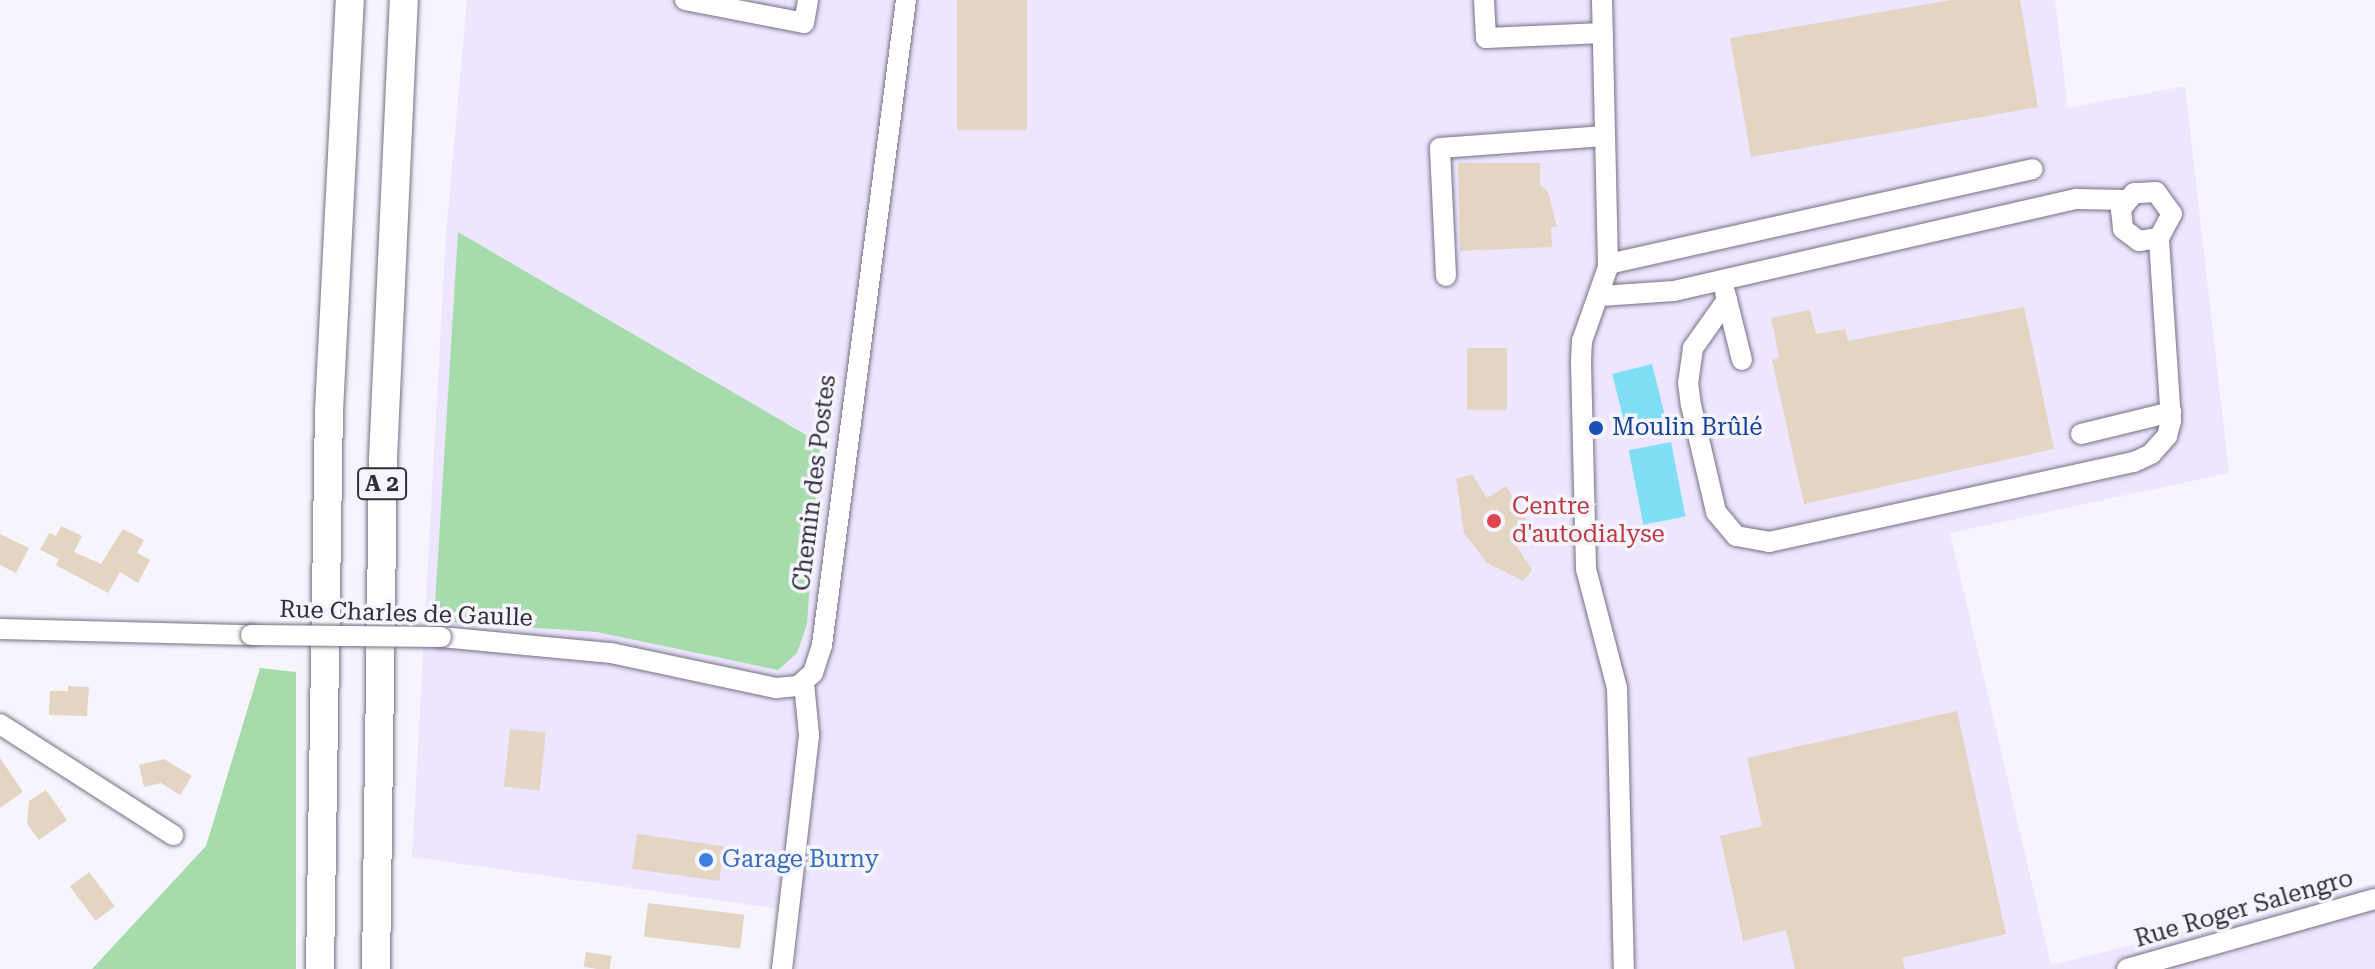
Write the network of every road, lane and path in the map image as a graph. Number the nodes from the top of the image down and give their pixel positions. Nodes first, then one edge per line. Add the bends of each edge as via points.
1 (350, 0) edge
2 (404, 0) edge
3 (685, 0) edge
4 (808, 0) edge
5 (906, 0) edge
6 (1484, 0) edge
7 (1602, 0) edge
8 (1603, 33) junction
9 (1605, 136) junction
10 (2032, 169) dead end
11 (2125, 200) junction
12 (2159, 238) junction
13 (1608, 264) junction
14 (1446, 276) dead end
15 (1724, 290) junction
16 (1601, 296) junction
17 (1742, 360) dead end
18 (2171, 412) junction
19 (2081, 434) dead end
20 (0, 629) edge
21 (804, 683) junction
22 (378, 690) junction
23 (0, 724) edge
24 (173, 835) dead end
25 (321, 885) junction
26 (2375, 899) edge
27 (305, 969) edge
28 (320, 969) edge
29 (376, 969) edge
30 (394, 969) edge
31 (782, 969) edge
32 (1624, 969) edge
33 (2127, 969) edge

1 - 25 highway, A 2 via 329,411
2 - 22 highway, A 2 via 389,280
3 - 4 street via 804,23
5 - 21 street, Chemin des Postes via 822,645
6 - 8 street via 1486,38
7 - 8 street
8 - 9 street
9 - 13 street
9 - 14 street via 1440,148
10 - 13 street
11 - 12 street via 2120,214 2126,233 2139,241
11 - 12 street via 2145,190 2165,199 2171,220
11 - 15 street via 2077,199
12 - 18 street
13 - 16 street
15 - 16 street
15 - 17 street
15 - 18 street via 1693,348 1689,393 1712,502 1728,529 1750,542 2134,462 2162,443
16 - 32 street via 1581,352 1586,569 1617,688
18 - 19 street
20 - 21 street, Rue Charles de Gaulle, bridge via 441,637 611,653 776,688
21 - 31 street via 809,735
22 - 29 highway, A 2
22 - 30 highway via 392,805
23 - 24 street
25 - 27 highway
25 - 28 highway, A 2
26 - 33 street, Rue Roger Salengro

